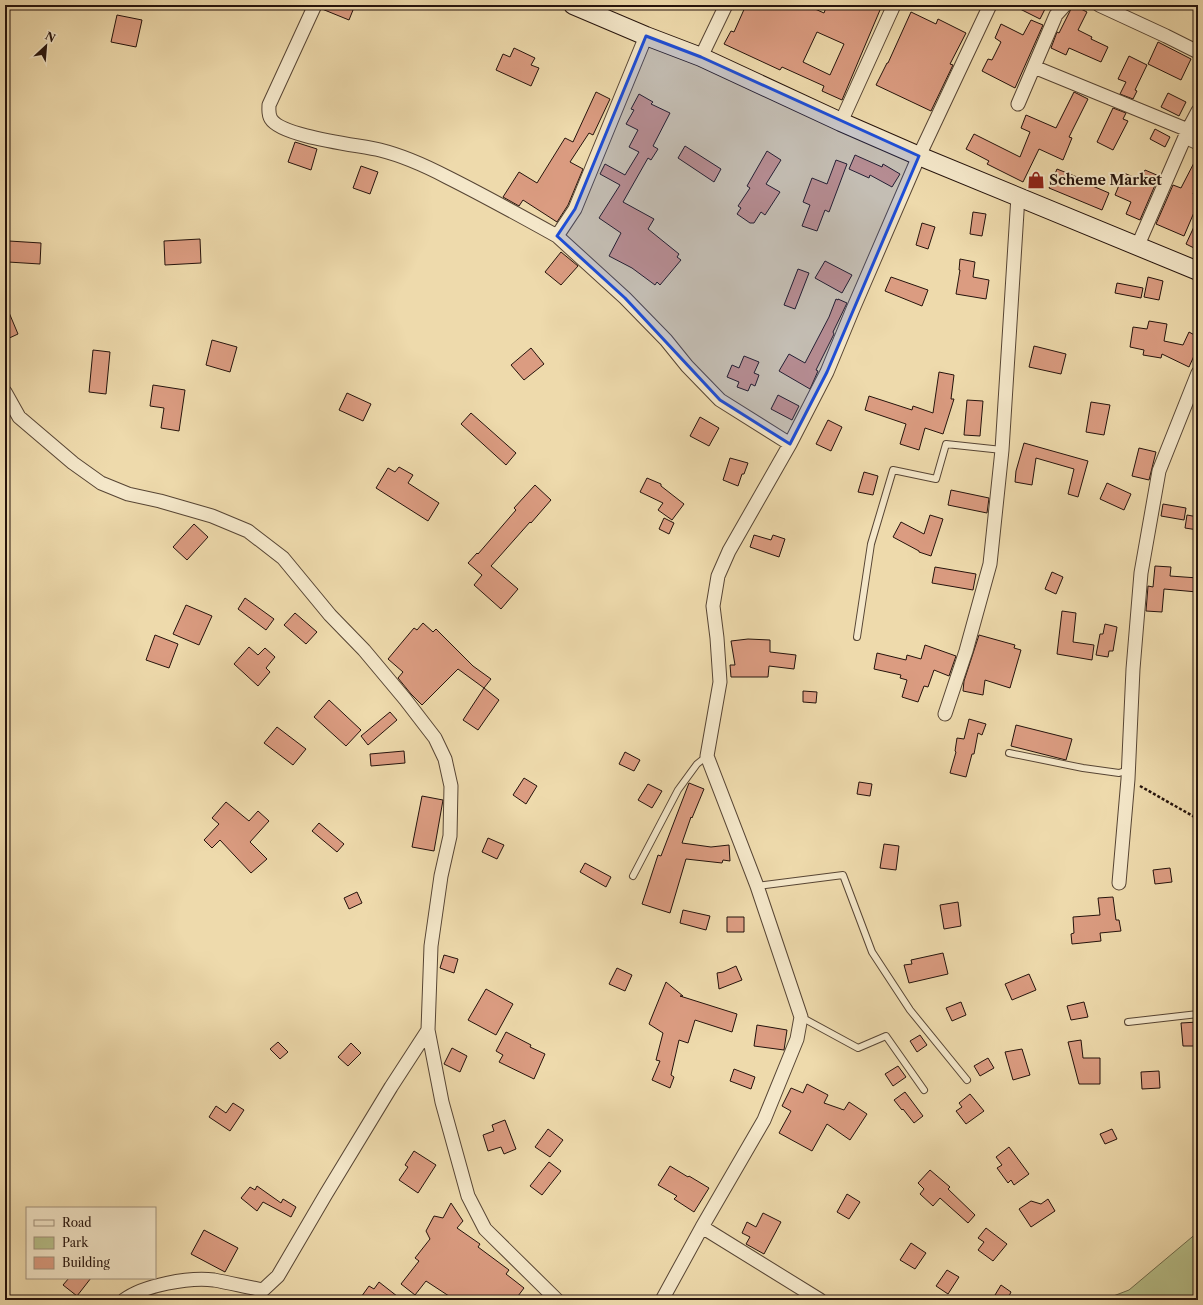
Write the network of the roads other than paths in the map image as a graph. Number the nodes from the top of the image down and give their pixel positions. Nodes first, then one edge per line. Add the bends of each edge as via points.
1 (315, 5) edge
2 (573, 5) edge
3 (726, 5) edge
4 (894, 5) edge
5 (990, 5) edge
6 (1065, 5) edge
7 (1098, 5) edge
8 (646, 36) junction
9 (1198, 52) edge
10 (701, 57) junction
11 (1034, 67) junction
12 (1018, 104) dead end
13 (1198, 110) edge
14 (841, 122) junction
15 (1186, 134) junction
16 (1198, 144) edge
17 (919, 156) junction
18 (1018, 196) junction
19 (557, 236) junction
20 (1138, 246) junction
21 (1198, 271) edge
22 (1198, 373) edge
23 (5, 392) edge
24 (5, 417) edge
25 (19, 417) junction
26 (790, 444) junction
27 (1002, 450) junction
28 (858, 637) dead end
29 (945, 714) dead end
30 (1010, 753) dead end
31 (707, 756) junction
32 (1128, 774) junction
33 (633, 876) dead end
34 (1119, 883) dead end
35 (757, 886) junction
36 (1198, 1014) edge
37 (801, 1017) junction
38 (1128, 1022) dead end
39 (428, 1030) junction
40 (967, 1080) dead end
41 (924, 1090) dead end
42 (702, 1227) junction
43 (124, 1300) edge
44 (557, 1300) edge
45 (662, 1300) edge
46 (820, 1300) edge

1 - 19 street via 270,105 268,113 271,120 305,136 381,150 408,159 463,185
2 - 8 main road
3 - 10 street
4 - 14 street
5 - 17 street
6 - 11 street via 1056,15
7 - 9 street
8 - 10 main road
8 - 19 street via 576,209
10 - 14 main road
11 - 12 street
11 - 15 street
13 - 15 street
14 - 17 main road
15 - 16 street
15 - 20 street
17 - 18 main road
17 - 26 street via 827,372
18 - 20 main road
18 - 27 street
19 - 26 street via 625,298 720,400
20 - 21 main road
22 - 32 street via 1159,471 1140,573
23 - 25 street
24 - 25 street
25 - 39 street via 101,483 128,494 212,516 248,531 283,558 330,615 364,650 435,738 445,759 450,779 451,814 450,836 441,876 431,946
26 - 31 street via 729,551 718,576 713,606 720,682
27 - 28 lane via 946,444 936,479 893,470 871,544
27 - 29 street via 990,564 966,651
30 - 32 lane
31 - 33 lane via 697,764 678,790
31 - 35 street
32 - 34 street
35 - 37 street
35 - 40 lane via 843,875 872,952 910,1010
36 - 38 lane
37 - 41 lane via 858,1048 886,1036
37 - 42 street via 797,1039 764,1120
39 - 43 street via 354,1147 278,1276 263,1290 212,1280 180,1281 132,1294
39 - 44 street via 442,1102 468,1196 485,1229
42 - 45 street
42 - 46 street

